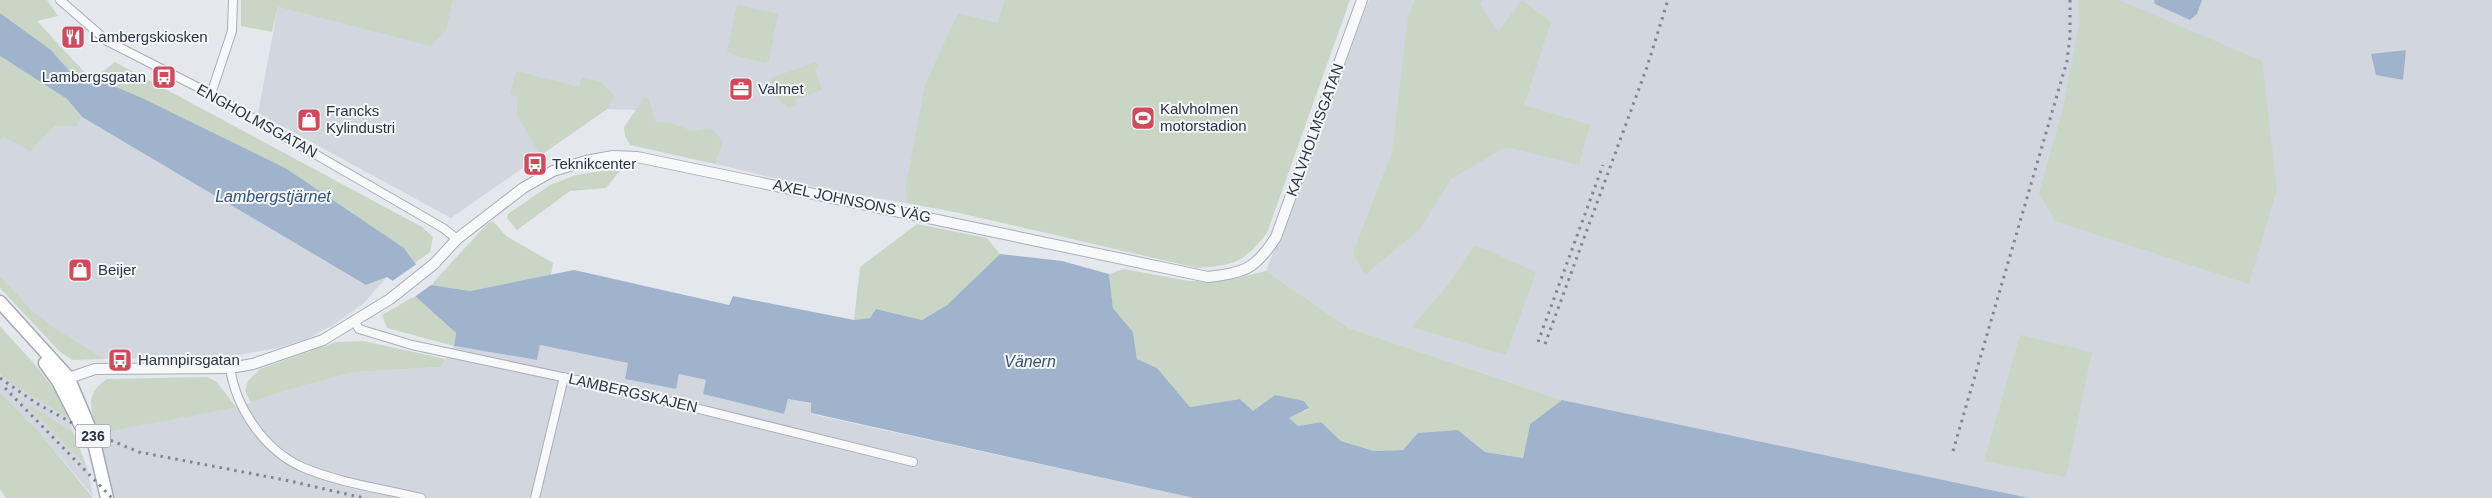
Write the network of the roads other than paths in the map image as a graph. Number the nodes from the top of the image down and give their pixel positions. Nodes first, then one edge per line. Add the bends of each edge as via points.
1 (60, 0) edge
2 (233, 0) edge
3 (1362, 0) edge
4 (211, 94) junction
5 (457, 239) junction
6 (1263, 257) joint
7 (0, 302) edge
8 (0, 313) edge
9 (356, 322) junction
10 (230, 368) junction
11 (564, 376) junction
12 (63, 379) junction
13 (913, 462) dead end
14 (101, 498) edge
15 (108, 498) edge
16 (421, 498) edge
17 (535, 498) edge

1 - 4 street, ENGHOLMSGATAN via 107,41
2 - 4 street via 233,26
3 - 6 street, KALVHOLMSGATAN via 1276,237
4 - 5 street, ENGHOLMSGATAN
5 - 6 street, AXEL JOHNSONS VÄG via 523,188 553,171 614,156 637,157 1208,277 1239,273
5 - 9 street, AXEL JOHNSONS VÄG via 434,264
7 - 12 main road, 236
8 - 12 main road, 236
9 - 10 street, AXEL JOHNSONS VÄG via 323,340 286,354
9 - 11 street, LAMBERGSKAJEN via 360,329 412,345
10 - 12 street, AXEL JOHNSONS VÄG via 95,369
10 - 16 street via 244,413 287,458 322,474
11 - 13 street, LAMBERGSKAJEN
11 - 17 street
12 - 14 main road, 236 via 92,456
12 - 15 main road, 236 via 92,434

